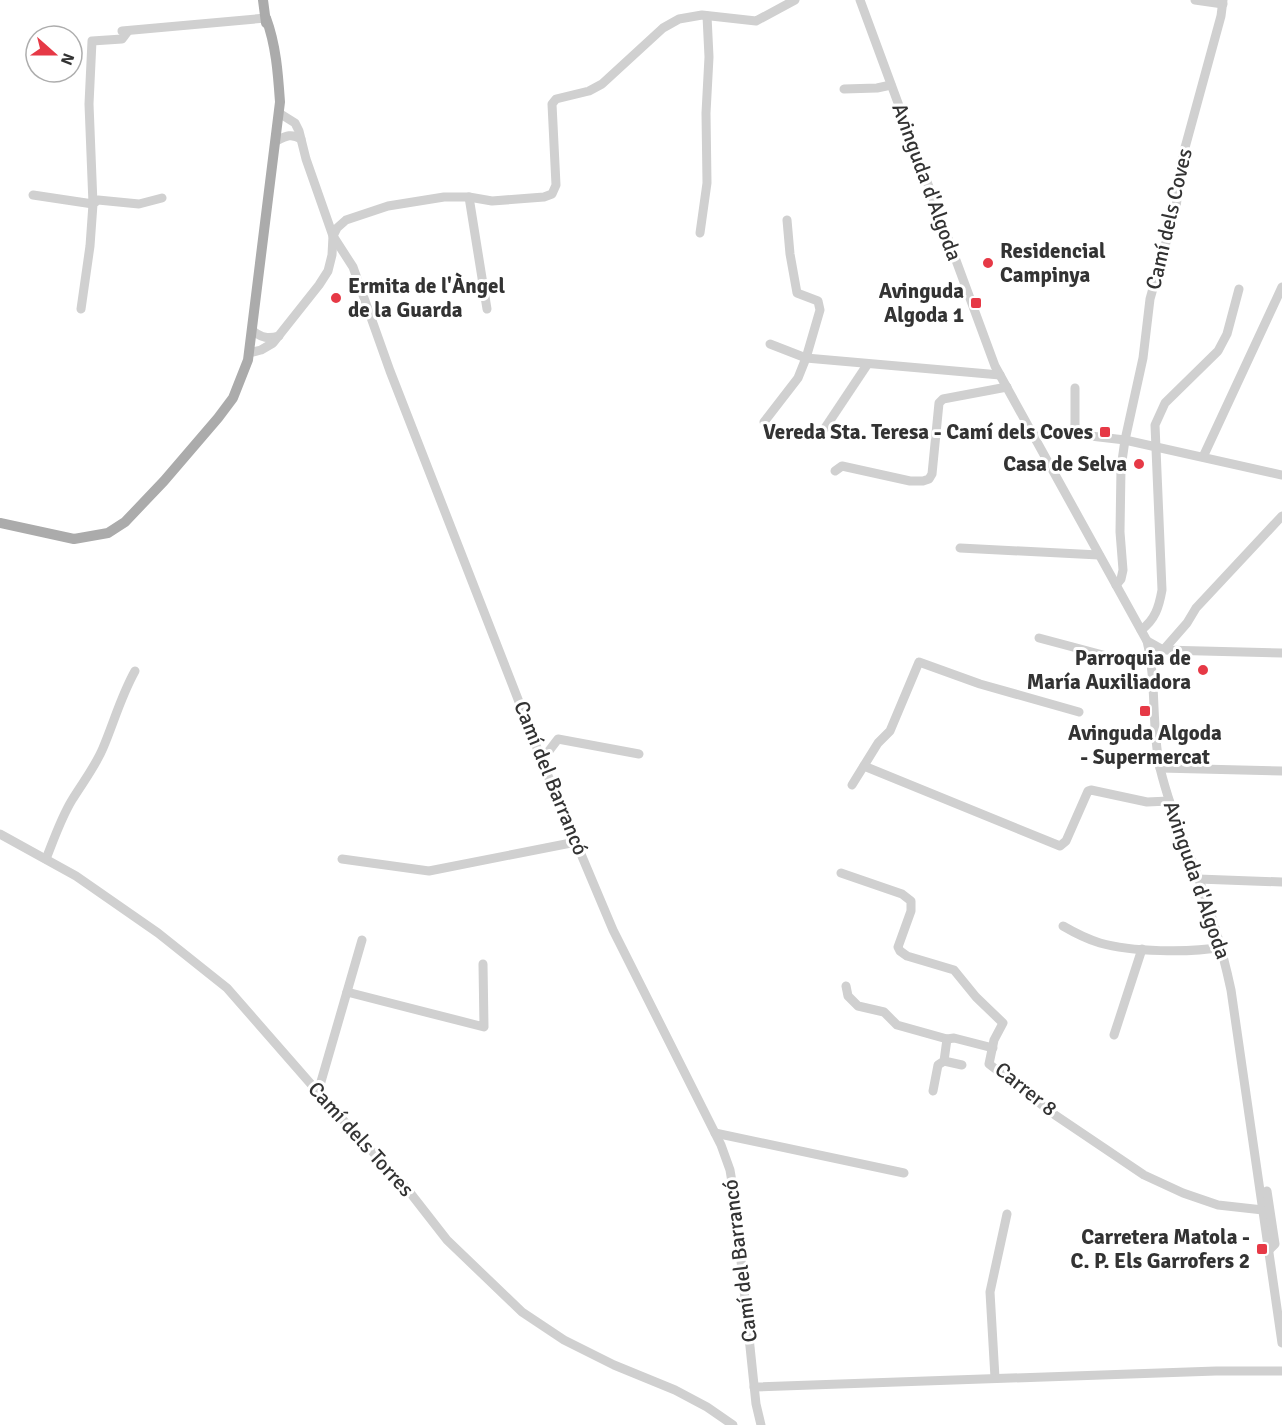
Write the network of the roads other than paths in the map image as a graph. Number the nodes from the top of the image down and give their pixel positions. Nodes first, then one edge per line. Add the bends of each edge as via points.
1 (263, 0) edge
2 (795, 0) edge
3 (860, 0) edge
4 (1196, 0) edge
5 (1223, 2) edge
6 (707, 16) junction
7 (266, 18) junction
8 (891, 86) junction
9 (844, 89) dead end
10 (273, 90) junction
11 (281, 121) junction
12 (298, 137) junction
13 (276, 141) junction
14 (264, 194) junction
15 (33, 195) dead end
16 (469, 197) junction
17 (162, 198) dead end
18 (93, 204) junction
19 (787, 220) dead end
20 (700, 233) dead end
21 (333, 236) junction
22 (1282, 287) edge
23 (1239, 289) dead end
24 (81, 309) dead end
25 (487, 309) dead end
26 (249, 314) junction
27 (255, 343) junction
28 (770, 344) dead end
29 (806, 358) junction
30 (867, 364) junction
31 (1000, 375) junction
32 (1007, 387) junction
33 (1075, 388) dead end
34 (227, 397) junction
35 (764, 422) dead end
36 (825, 428) dead end
37 (207, 429) junction
38 (1075, 433) junction
39 (1034, 437) junction
40 (1125, 440) junction
41 (1155, 447) junction
42 (1203, 457) junction
43 (835, 471) dead end
44 (1282, 475) edge
45 (1282, 516) edge
46 (0, 523) edge
47 (960, 548) dead end
48 (1100, 555) junction
49 (1116, 585) junction
50 (1141, 630) junction
51 (1039, 638) dead end
52 (1147, 641) junction
53 (1162, 650) junction
54 (1282, 653) edge
55 (1118, 658) dead end
56 (1152, 663) junction
57 (135, 671) dead end
58 (1079, 712) dead end
59 (639, 754) dead end
60 (542, 760) junction
61 (864, 766) junction
62 (1160, 768) junction
63 (1282, 771) edge
64 (852, 785) dead end
65 (1169, 801) junction
66 (0, 834) edge
67 (576, 842) junction
68 (46, 859) junction
69 (342, 859) dead end
70 (841, 873) dead end
71 (1198, 879) junction
72 (1282, 882) edge
73 (1063, 926) dead end
74 (362, 940) dead end
75 (1221, 947) junction
76 (1142, 949) junction
77 (483, 964) dead end
78 (846, 986) dead end
79 (347, 992) junction
80 (1114, 1035) dead end
81 (947, 1039) junction
82 (993, 1048) junction
83 (944, 1061) junction
84 (962, 1065) dead end
85 (933, 1091) dead end
86 (318, 1092) junction
87 (715, 1133) junction
88 (904, 1173) dead end
89 (1267, 1191) dead end
90 (1263, 1210) junction
91 (1006, 1214) dead end
92 (1269, 1250) junction
93 (1282, 1343) edge
94 (1282, 1371) edge
95 (995, 1378) junction
96 (754, 1387) junction
97 (733, 1425) edge
98 (761, 1425) edge

1 - 7 main road
2 - 6 street via 756,21
3 - 8 street, Avinguda d'Algoda
4 - 5 street
5 - 40 street, Camí dels Coves via 1183,155 1176,207 1150,299 1143,358
6 - 16 street via 679,20 663,28 602,84 589,92 556,99 552,104 556,185 552,194 492,201
6 - 20 street via 707,183
7 - 10 main road
7 - 11 main road via 278,69
7 - 18 street via 125,31 122,39 92,41 89,104
8 - 9 street
8 - 31 street, Avinguda d'Algoda
10 - 11 main road via 277,98 276,117
10 - 14 main road
11 - 12 street, Camí del Barrancó via 295,123
11 - 13 main road
11 - 14 main road via 274,129
12 - 13 street
12 - 21 street, Camí del Barrancó
13 - 27 main road
14 - 26 main road
15 - 18 street
16 - 21 street via 388,206 346,220
16 - 25 street
17 - 18 street via 139,204 98,200
18 - 24 street
19 - 29 street via 797,293 820,305
21 - 27 street via 328,271 319,285 279,336
21 - 60 street, Camí del Barrancó via 361,287
22 - 42 street
23 - 41 street via 1224,342 1161,410 1155,425
26 - 27 main road via 249,336
26 - 34 main road via 240,366
27 - 34 main road
27 - 37 main road via 233,398
28 - 29 street
29 - 30 street
29 - 35 street via 798,378
30 - 31 street
30 - 36 street
31 - 32 street, Avinguda d'Algoda
32 - 39 street, Avinguda d'Algoda
32 - 43 street via 939,403 932,474 923,482 842,466
33 - 38 street
34 - 37 main road
37 - 46 main road via 125,522 108,533 74,539
38 - 39 street via 1045,432
38 - 40 street
39 - 48 street, Avinguda d'Algoda
40 - 41 street
40 - 49 street, Camí dels Coves via 1119,489 1123,570
41 - 42 street
41 - 50 street via 1162,590 1154,617
42 - 44 street
45 - 53 street
47 - 48 street
48 - 49 street, Avinguda d'Algoda
49 - 50 street, Avinguda d'Algoda
50 - 52 street, Avinguda d'Algoda
51 - 55 street
52 - 53 street
52 - 56 street, Avinguda d'Algoda
53 - 54 street
53 - 56 street
56 - 62 street, Avinguda d'Algoda
57 - 68 street via 103,748 67,810
58 - 61 street via 918,662 890,731
59 - 60 street via 558,739
60 - 67 street, Camí del Barrancó
61 - 64 street
61 - 65 street via 1060,846 1091,789 1147,802
62 - 63 street
62 - 65 street, Avinguda d'Algoda
65 - 71 street, Avinguda d'Algoda
66 - 68 street, Camí dels Torres
67 - 69 street via 429,871
67 - 87 street, Camí del Barrancó via 613,930
68 - 86 street, Camí dels Torres via 158,933 227,988
70 - 82 street, Carrer 8 via 902,894 911,901 900,951 954,970 1003,1023
71 - 72 street
71 - 75 street, Avinguda d'Algoda
73 - 76 street via 1102,944
74 - 79 street
75 - 76 street
75 - 90 street, Avinguda d'Algoda via 1231,990
76 - 80 street
77 - 79 street via 484,1027
78 - 81 street via 848,996 858,1006 884,1012 897,1025
79 - 86 street
81 - 82 street
81 - 83 street
82 - 90 street, Carrer 8 via 990,1064 1007,1079 1144,1175 1218,1205
83 - 84 street
83 - 85 street via 938,1065
86 - 97 street, Camí dels Torres via 408,1190 447,1240 522,1312 564,1340 675,1390
87 - 88 street
87 - 96 street, Camí del Barrancó via 734,1194
89 - 92 street via 1275,1244
90 - 92 street, Avinguda d'Algoda
91 - 95 street via 990,1292
92 - 93 street
94 - 95 street
95 - 96 street
96 - 98 street, Camí del Barrancó

